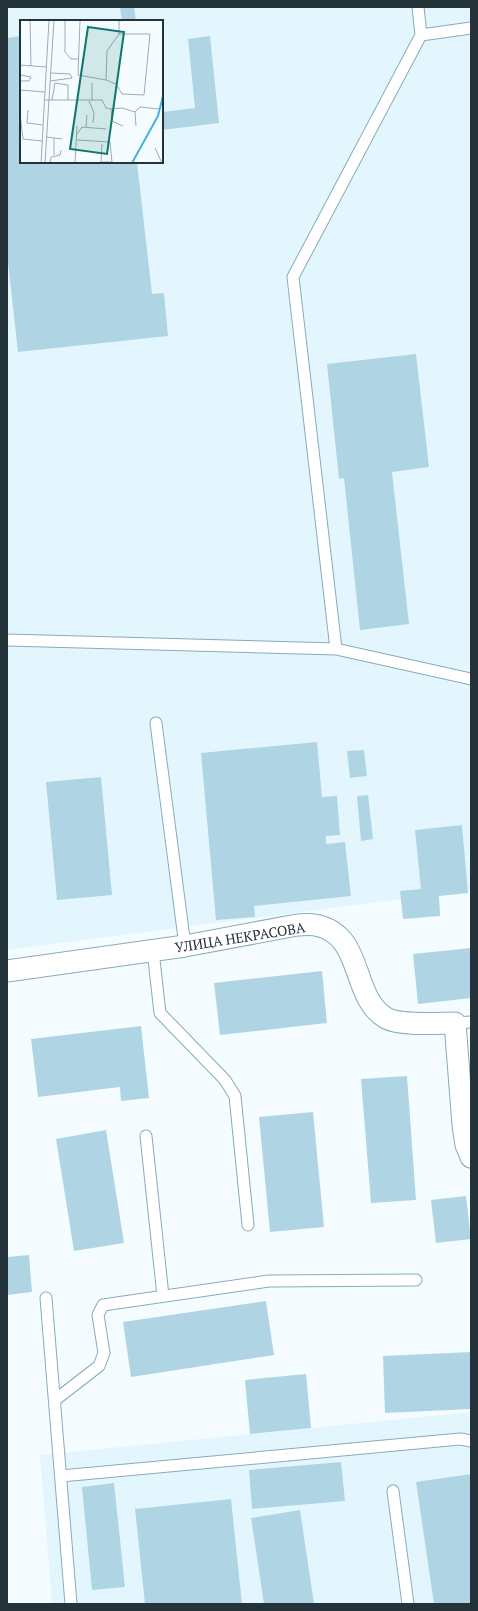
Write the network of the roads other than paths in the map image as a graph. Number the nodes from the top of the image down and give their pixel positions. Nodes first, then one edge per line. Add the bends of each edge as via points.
1 (418, 7) edge
2 (471, 28) edge
3 (421, 35) junction
4 (7, 640) edge
5 (336, 648) junction
6 (471, 679) edge
7 (156, 723) dead end
8 (185, 946) junction
9 (153, 951) junction
10 (7, 971) edge
11 (463, 1022) edge
12 (146, 1136) dead end
13 (471, 1157) edge
14 (248, 1225) dead end
15 (416, 1280) dead end
16 (163, 1296) junction
17 (46, 1298) dead end
18 (55, 1400) junction
19 (471, 1441) edge
20 (61, 1476) junction
21 (393, 1491) dead end
22 (71, 1604) edge
23 (408, 1604) edge

1 - 3 lane
2 - 3 lane
3 - 5 lane via 292,277
4 - 5 lane
5 - 6 lane
7 - 8 lane
8 - 9 street, УЛИЦА НЕКРАСОВА
8 - 11 street, УЛИЦА НЕКРАСОВА via 297,925 315,925 331,931 344,942 367,995 374,1007 386,1018 398,1022
9 - 10 street, УЛИЦА НЕКРАСОВА
9 - 14 lane via 160,1013 225,1080 235,1096
11 - 13 street, УЛИЦА НЕКРАСОВА via 462,1124
12 - 16 lane
15 - 16 lane via 269,1281
16 - 18 lane via 103,1304 98,1315 104,1353 99,1366
17 - 18 lane
18 - 20 lane
19 - 20 lane via 460,1439
20 - 22 lane
21 - 23 lane

